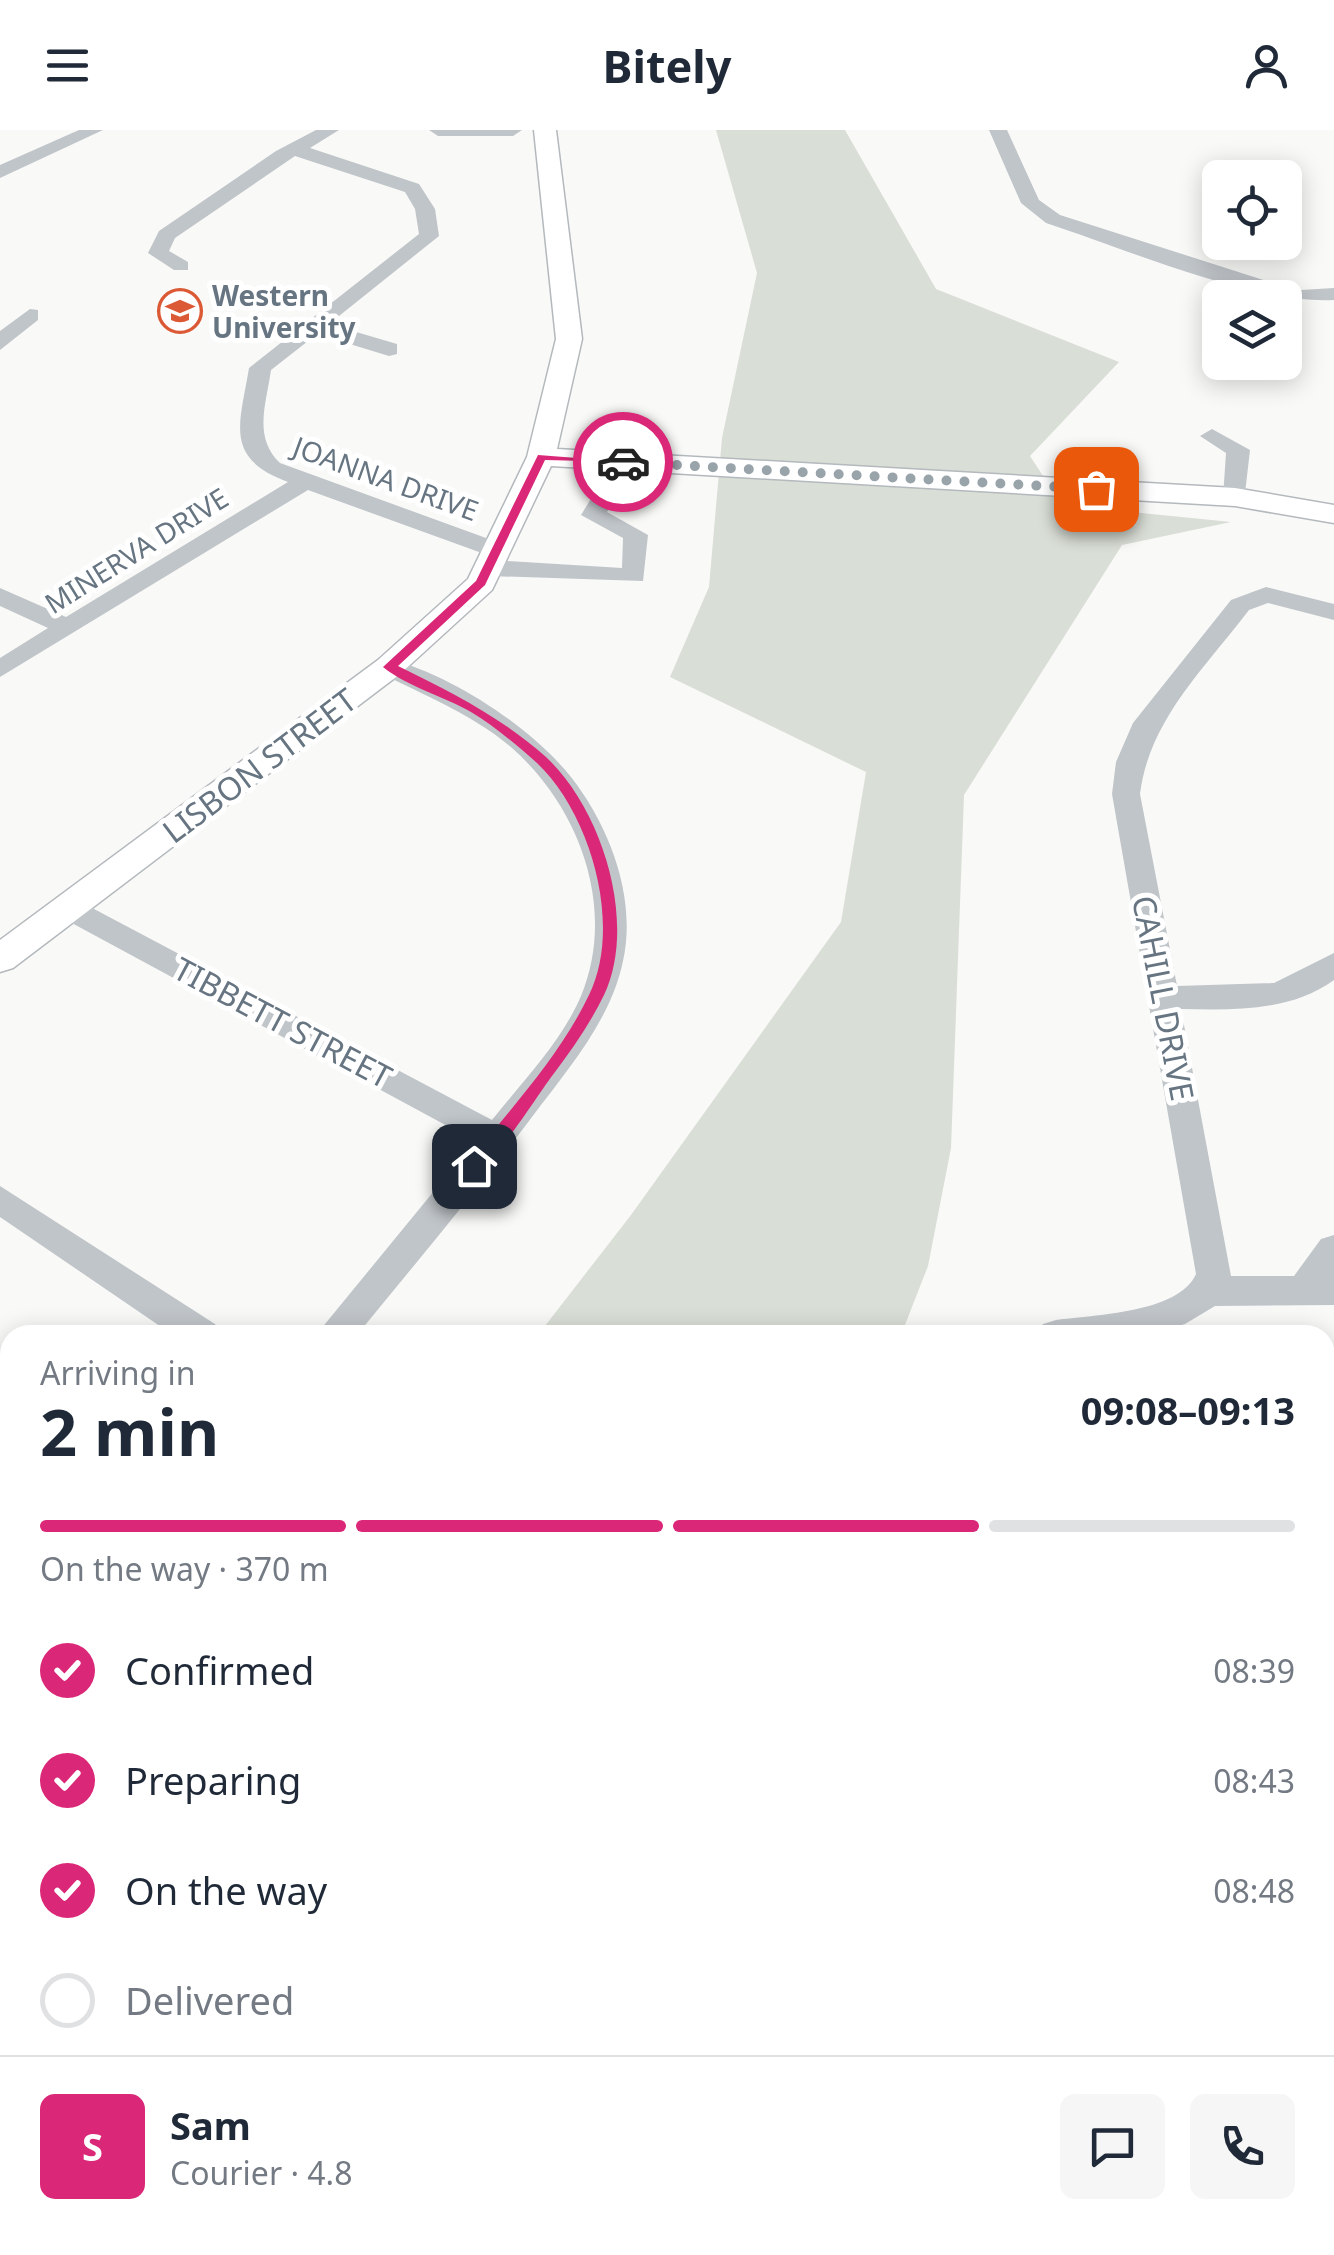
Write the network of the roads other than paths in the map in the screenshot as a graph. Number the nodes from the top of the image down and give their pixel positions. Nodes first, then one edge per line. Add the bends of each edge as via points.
1 (94, 130) edge
2 (330, 130) edge
3 (438, 130) edge
4 (513, 130) edge
5 (545, 130) edge
6 (998, 130) edge
7 (13, 146) dead end
8 (293, 149) junction
9 (39, 154) junction
10 (0, 172) edge
11 (181, 266) dead end
12 (1334, 294) edge
13 (30, 315) dead end
14 (312, 326) junction
15 (0, 344) edge
16 (389, 349) dead end
17 (1212, 436) dead end
18 (542, 457) junction
19 (304, 482) junction
20 (606, 494) dead end
21 (1236, 497) junction
22 (1334, 514) edge
23 (494, 560) junction
24 (0, 596) edge
25 (1334, 612) edge
26 (67, 628) junction
27 (390, 667) junction
28 (0, 669) edge
29 (68, 908) junction
30 (0, 958) edge
31 (1334, 964) edge
32 (1162, 997) junction
33 (498, 1138) junction
34 (0, 1199) edge
35 (1334, 1250) edge
36 (1320, 1290) edge
37 (1209, 1291) junction
38 (187, 1325) edge
39 (343, 1325) edge
40 (1109, 1325) edge

1 - 9 street
2 - 8 street
3 - 4 street
5 - 18 main road, LISBON STREET via 569,339
6 - 12 street via 1031,203 1054,219 1267,288
7 - 9 street
8 - 11 street via 166,235 158,254
8 - 14 street, JOANNA DRIVE via 412,188 429,232
9 - 10 street
13 - 15 street
14 - 16 street
14 - 19 street, JOANNA DRIVE via 260,368 250,429 259,457
17 - 21 street via 1238,450
18 - 21 main road
18 - 23 main road, LISBON STREET
19 - 23 street, JOANNA DRIVE
19 - 26 street, MINERVA DRIVE
20 - 23 street, JOANNA DRIVE via 594,515 636,535 634,576
21 - 22 main road
23 - 27 main road, LISBON STREET via 456,610
24 - 26 street
25 - 32 street, CAHILL DRIVE via 1266,595 1240,606 1153,713 1130,762 1126,794
26 - 28 street, MINERVA DRIVE
27 - 29 main road, LISBON STREET
27 - 33 street via 478,711 544,763 589,828 606,879 609,934 598,992
29 - 30 main road, LISBON STREET
29 - 33 street, TIBBETT STREET
31 - 32 street via 1294,990 1251,999
32 - 37 street, CAHILL DRIVE via 1214,1264
33 - 39 street
34 - 38 street
35 - 36 street
36 - 37 street
37 - 40 street via 1178,1312

